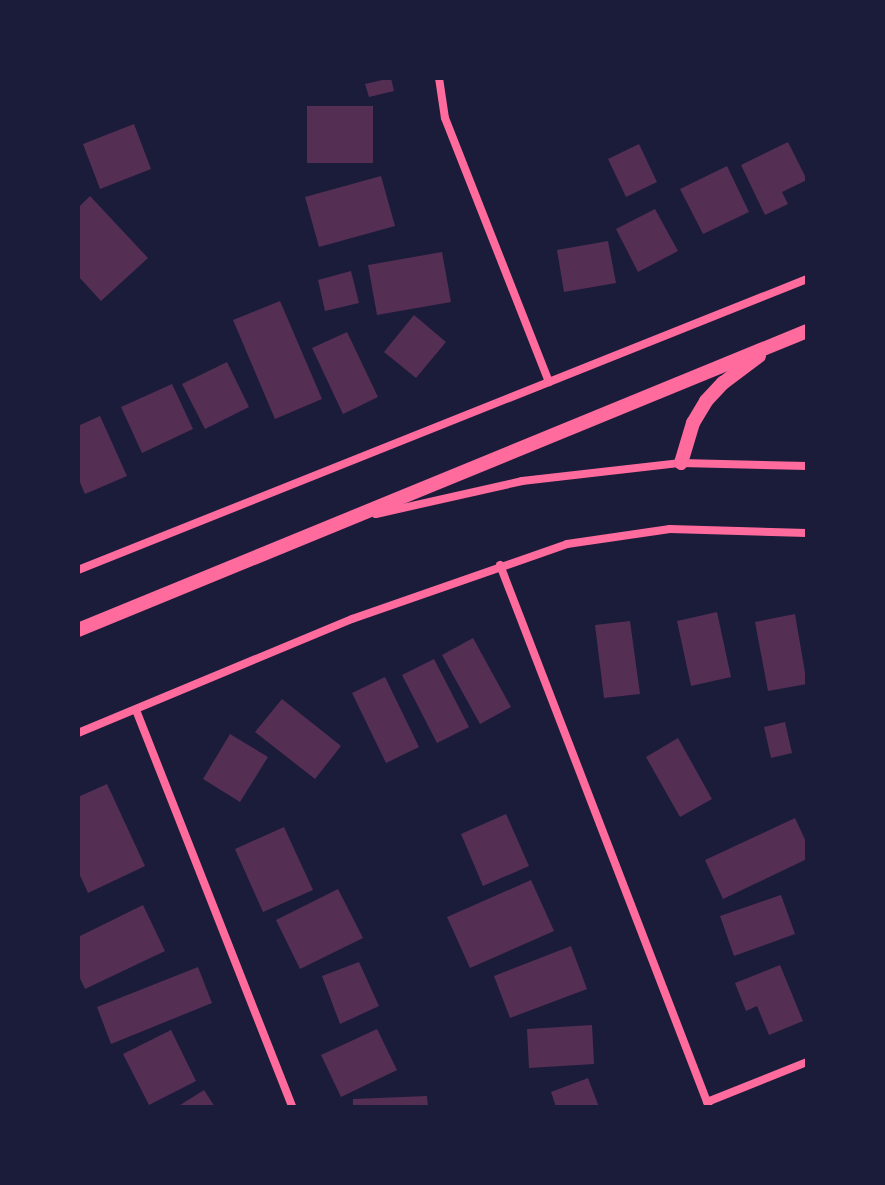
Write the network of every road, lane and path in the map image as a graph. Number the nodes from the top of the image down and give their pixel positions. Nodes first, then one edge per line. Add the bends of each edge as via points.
1 (439, 78) edge
2 (807, 279) edge
3 (807, 331) edge
4 (776, 343) junction
5 (549, 382) junction
6 (681, 463) junction
7 (807, 466) edge
8 (344, 521) junction
9 (807, 533) edge
10 (500, 565) junction
11 (78, 570) edge
12 (78, 630) edge
13 (136, 710) junction
14 (78, 733) edge
15 (807, 1062) edge
16 (708, 1104) edge
17 (292, 1107) edge

1 - 5 street via 445,118
2 - 5 street
3 - 4 street
4 - 6 street via 706,401
4 - 8 street
5 - 11 street
6 - 7 street
6 - 8 street via 522,481
8 - 12 street
9 - 10 street via 670,529 567,544
10 - 13 street via 352,619
10 - 16 street
13 - 14 street
13 - 17 street
15 - 16 street

